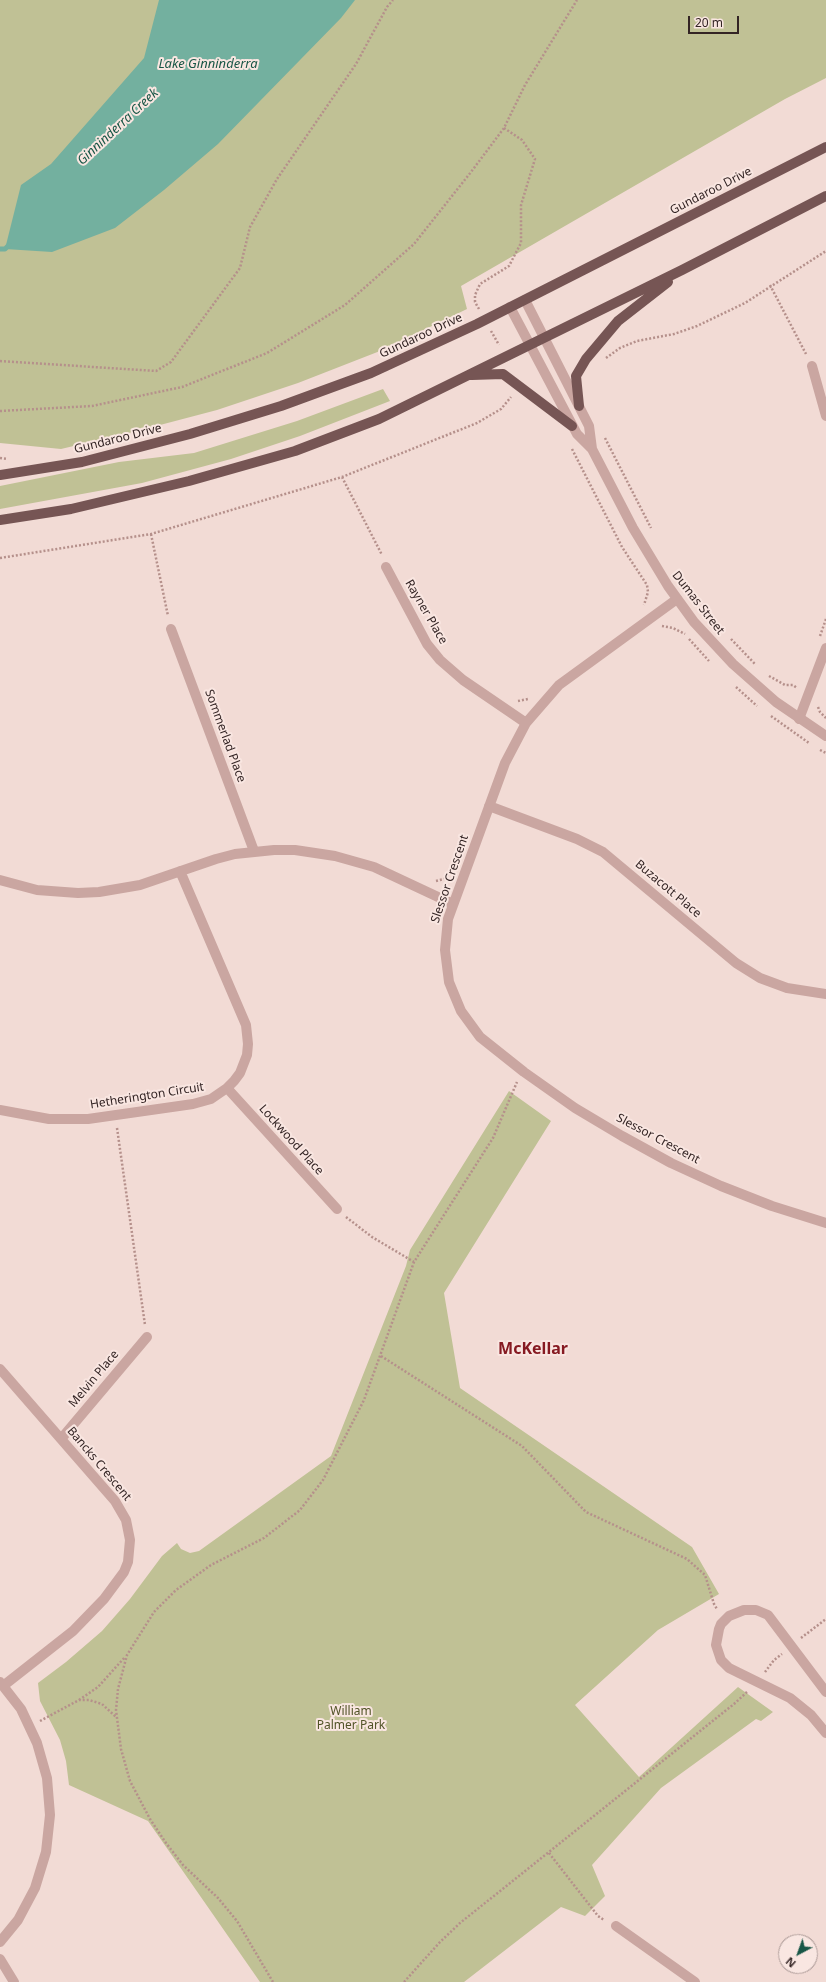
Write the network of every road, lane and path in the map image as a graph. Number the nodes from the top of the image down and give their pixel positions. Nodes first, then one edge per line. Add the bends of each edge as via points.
1 (393, 0) edge
2 (577, 0) edge
3 (504, 128) junction
4 (826, 147) edge
5 (826, 196) edge
6 (826, 250) edge
7 (682, 270) junction
8 (770, 285) junction
9 (525, 300) junction
10 (475, 302) dead end
11 (510, 307) junction
12 (545, 337) junction
13 (530, 344) junction
14 (0, 361) edge
15 (600, 363) dead end
16 (812, 366) joint
17 (467, 375) junction
18 (513, 394) dead end
19 (579, 406) junction
20 (0, 411) edge
21 (826, 416) edge
22 (572, 426) junction
23 (605, 439) dead end
24 (570, 446) dead end
25 (592, 449) junction
26 (0, 475) edge
27 (342, 477) junction
28 (0, 520) edge
29 (151, 534) junction
30 (654, 535) dead end
31 (0, 558) edge
32 (386, 567) joint
33 (677, 599) junction
34 (641, 607) dead end
35 (171, 629) joint
36 (729, 638) dead end
37 (826, 648) edge
38 (761, 669) dead end
39 (766, 674) dead end
40 (534, 694) dead end
41 (806, 698) junction
42 (503, 707) junction
43 (826, 718) edge
44 (798, 719) junction
45 (526, 723) junction
46 (826, 736) edge
47 (489, 806) junction
48 (254, 852) junction
49 (452, 869) dead end
50 (180, 871) junction
51 (0, 880) edge
52 (428, 892) junction
53 (453, 904) junction
54 (826, 994) edge
55 (524, 1072) junction
56 (512, 1078) dead end
57 (517, 1082) junction
58 (524, 1086) dead end
59 (227, 1088) junction
60 (0, 1110) edge
61 (115, 1115) junction
62 (337, 1209) joint
63 (826, 1223) edge
64 (414, 1262) junction
65 (147, 1337) joint
66 (381, 1356) junction
67 (0, 1369) edge
68 (61, 1439) junction
69 (826, 1619) edge
70 (725, 1620) junction
71 (792, 1646) junction
72 (127, 1655) junction
73 (758, 1682) junction
74 (2, 1684) edge
75 (826, 1692) edge
76 (79, 1700) junction
77 (116, 1717) junction
78 (30, 1726) junction
79 (826, 1733) edge
80 (548, 1853) junction
81 (616, 1926) joint
82 (0, 1942) edge
83 (0, 1959) edge
84 (14, 1982) edge
85 (273, 1982) edge
86 (404, 1982) edge
87 (695, 1982) edge

1 - 14 path via 356,64 273,186 250,227 240,268 171,362 156,371
2 - 3 path via 524,85
3 - 10 path via 522,140 535,159 521,205 521,242 509,266 480,284
3 - 20 path via 414,244 346,305 267,353 182,387 92,406
4 - 9 main road, Gundaroo Drive
5 - 7 main road
6 - 8 path
7 - 12 main road
7 - 19 main road via 618,321 586,359 576,376
8 - 15 path via 745,303 697,326 674,334 637,341 620,348
8 - 16 path
9 - 11 main road, Gundaroo Drive
9 - 12 street, Dumas Street
11 - 13 street, Dumas Street
11 - 26 main road, Gundaroo Drive via 378,370 281,406 190,434 82,462
12 - 13 main road
12 - 19 street, Dumas Street
13 - 17 main road
13 - 22 street, Dumas Street
16 - 21 street
17 - 22 main road via 503,374
17 - 28 main road via 379,419 295,451 189,481 71,509
18 - 27 path via 501,409 477,423
19 - 25 street, Dumas Street via 589,426
22 - 25 street, Dumas Street via 576,434
23 - 30 path
24 - 34 path via 622,547 647,584 646,603
25 - 33 street, Dumas Street via 633,528
27 - 29 path
27 - 32 path via 379,548
29 - 31 path
29 - 35 path
32 - 42 street, Rayner Place via 427,644 440,660 463,680
33 - 44 street, Dumas Street via 713,644 733,664
33 - 45 street, Slessor Crescent via 559,685
35 - 48 street, Sommerlad Place
36 - 38 path
37 - 41 street
39 - 41 path via 778,682 793,685
40 - 42 path via 529,699 519,702 508,699
41 - 43 path via 818,705
41 - 44 street
42 - 45 street, Rayner Place
44 - 46 street, Dumas Street
45 - 47 street, Slessor Crescent via 511,749
47 - 53 street, Slessor Crescent
47 - 54 street, Buzacott Place via 577,839 603,852 736,963 760,978 787,988
48 - 50 street via 216,859
48 - 52 street via 295,850 335,856 374,867
49 - 52 path via 444,879 432,882
50 - 51 street via 140,885 99,892 36,890
50 - 59 street, Hetherington Circuit via 246,1025 247,1055 240,1073
52 - 53 street
53 - 55 street, Slessor Crescent via 445,934 445,950 449,982 454,997 480,1037
55 - 57 path
55 - 63 street, Slessor Crescent via 575,1108 671,1163 772,1206
56 - 57 path
57 - 58 path
57 - 64 path via 493,1138
59 - 61 street, Hetherington Circuit via 211,1099 193,1104
59 - 62 street, Lockwood Place
60 - 61 street, Hetherington Circuit via 49,1119 88,1119
61 - 65 path
62 - 64 path via 372,1237
64 - 66 path
65 - 68 street, Melvin Place
66 - 70 path via 522,1446 586,1512 688,1559 705,1575 714,1604
66 - 72 path via 356,1416 323,1480 308,1501 264,1538 211,1565 176,1590 154,1612
67 - 68 street, Bancks Crescent
68 - 74 street, Bancks Crescent via 121,1510 128,1525 128,1562 118,1581 73,1631
69 - 71 path
70 - 71 street via 738,1611 756,1610 771,1618
70 - 73 street via 716,1639 721,1660 734,1671
71 - 73 path via 774,1660
71 - 75 street
72 - 76 path via 98,1687
72 - 77 path via 118,1689
73 - 79 street via 790,1698 811,1714
73 - 80 path
74 - 78 street
76 - 77 path via 102,1704
76 - 78 path
77 - 85 path via 127,1773 150,1819 183,1865 218,1898 237,1921
78 - 82 street via 47,1778 49,1834 35,1888 18,1920
80 - 81 path via 598,1916
80 - 86 path via 460,1923
81 - 87 street
83 - 84 street

